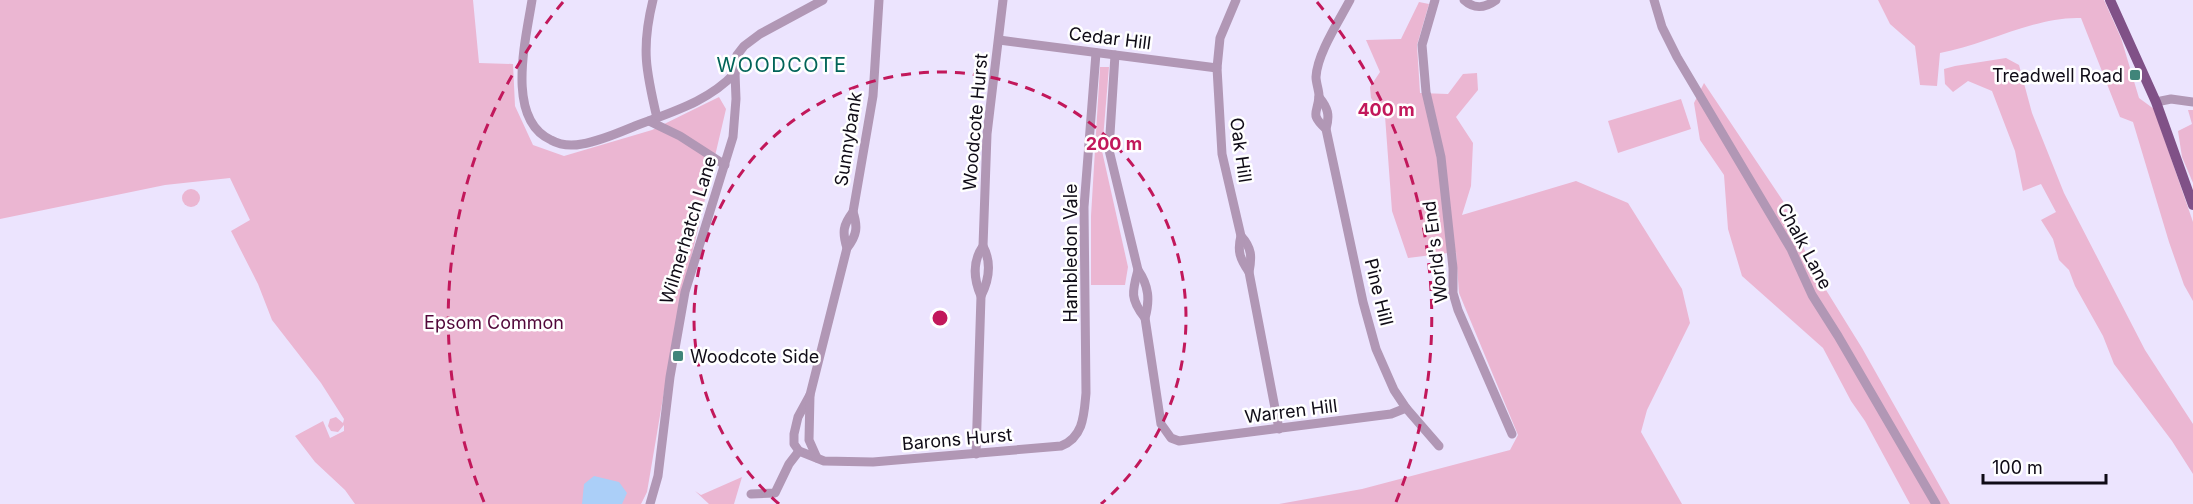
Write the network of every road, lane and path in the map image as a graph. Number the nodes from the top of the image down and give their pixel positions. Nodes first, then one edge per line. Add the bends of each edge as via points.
1 (532, 0) edge
2 (653, 0) edge
3 (823, 0) edge
4 (879, 0) edge
5 (1003, 0) edge
6 (1236, 0) edge
7 (1350, 0) edge
8 (1435, 0) edge
9 (1464, 0) edge
10 (1496, 0) edge
11 (1654, 0) edge
12 (2110, 0) edge
13 (999, 40) junction
14 (1096, 53) junction
15 (1115, 55) junction
16 (1217, 68) junction
17 (735, 72) junction
18 (2156, 102) junction
19 (2193, 102) edge
20 (653, 119) junction
21 (725, 165) junction
22 (2193, 205) edge
23 (1138, 270) junction
24 (1145, 318) junction
25 (810, 395) junction
26 (1406, 408) junction
27 (1084, 417) joint
28 (1279, 429) junction
29 (1512, 434) dead end
30 (1440, 446) dead end
31 (800, 451) junction
32 (976, 454) junction
33 (817, 458) junction
34 (751, 494) dead end
35 (650, 504) edge
36 (1936, 504) edge

1 - 20 street via 522,76 534,129 555,143 582,145
2 - 20 street via 645,64
3 - 17 street via 744,46 737,55
4 - 25 street, Sunnybank via 873,96 853,212 842,234 847,248
5 - 13 street, Woodcote Hurst
6 - 16 street, Oak Hill via 1220,38
7 - 26 street, Pine Hill via 1321,57 1316,77 1319,97 1327,108 1326,129 1363,302 1376,349
8 - 29 street, World's End via 1422,45 1426,93 1441,157 1453,293
9 - 10 street via 1482,7
11 - 36 street, Chalk Lane via 1677,57
12 - 18 main road
13 - 14 street, Cedar Hill
13 - 32 street, Woodcote Hurst via 987,134 982,246 989,260 988,284 981,296
14 - 15 street, Cedar Hill
14 - 27 street, Hambledon Vale via 1084,207
15 - 16 street, Cedar Hill
15 - 23 street via 1109,150
16 - 28 street, Oak Hill via 1222,154 1241,236 1249,245 1252,258 1249,272
17 - 20 street via 708,96
17 - 21 street, Wilmerhatch Lane via 736,110
18 - 19 street
18 - 22 main road
20 - 21 street
21 - 35 street, Wilmerhatch Lane via 685,292 658,476
23 - 24 street via 1148,293
23 - 24 street via 1133,289 1135,306
24 - 28 street, Warren Hill via 1161,424 1171,438 1179,441
25 - 31 street, Sunnybank via 794,434 794,444
25 - 33 street, Sunnybank via 809,440
26 - 28 street, Warren Hill via 1391,414
26 - 30 street, Pine Hill
27 - 32 street, Barons Hurst via 1076,436 1061,446
31 - 33 street
31 - 34 street via 775,494
32 - 33 street, Barons Hurst via 873,462

